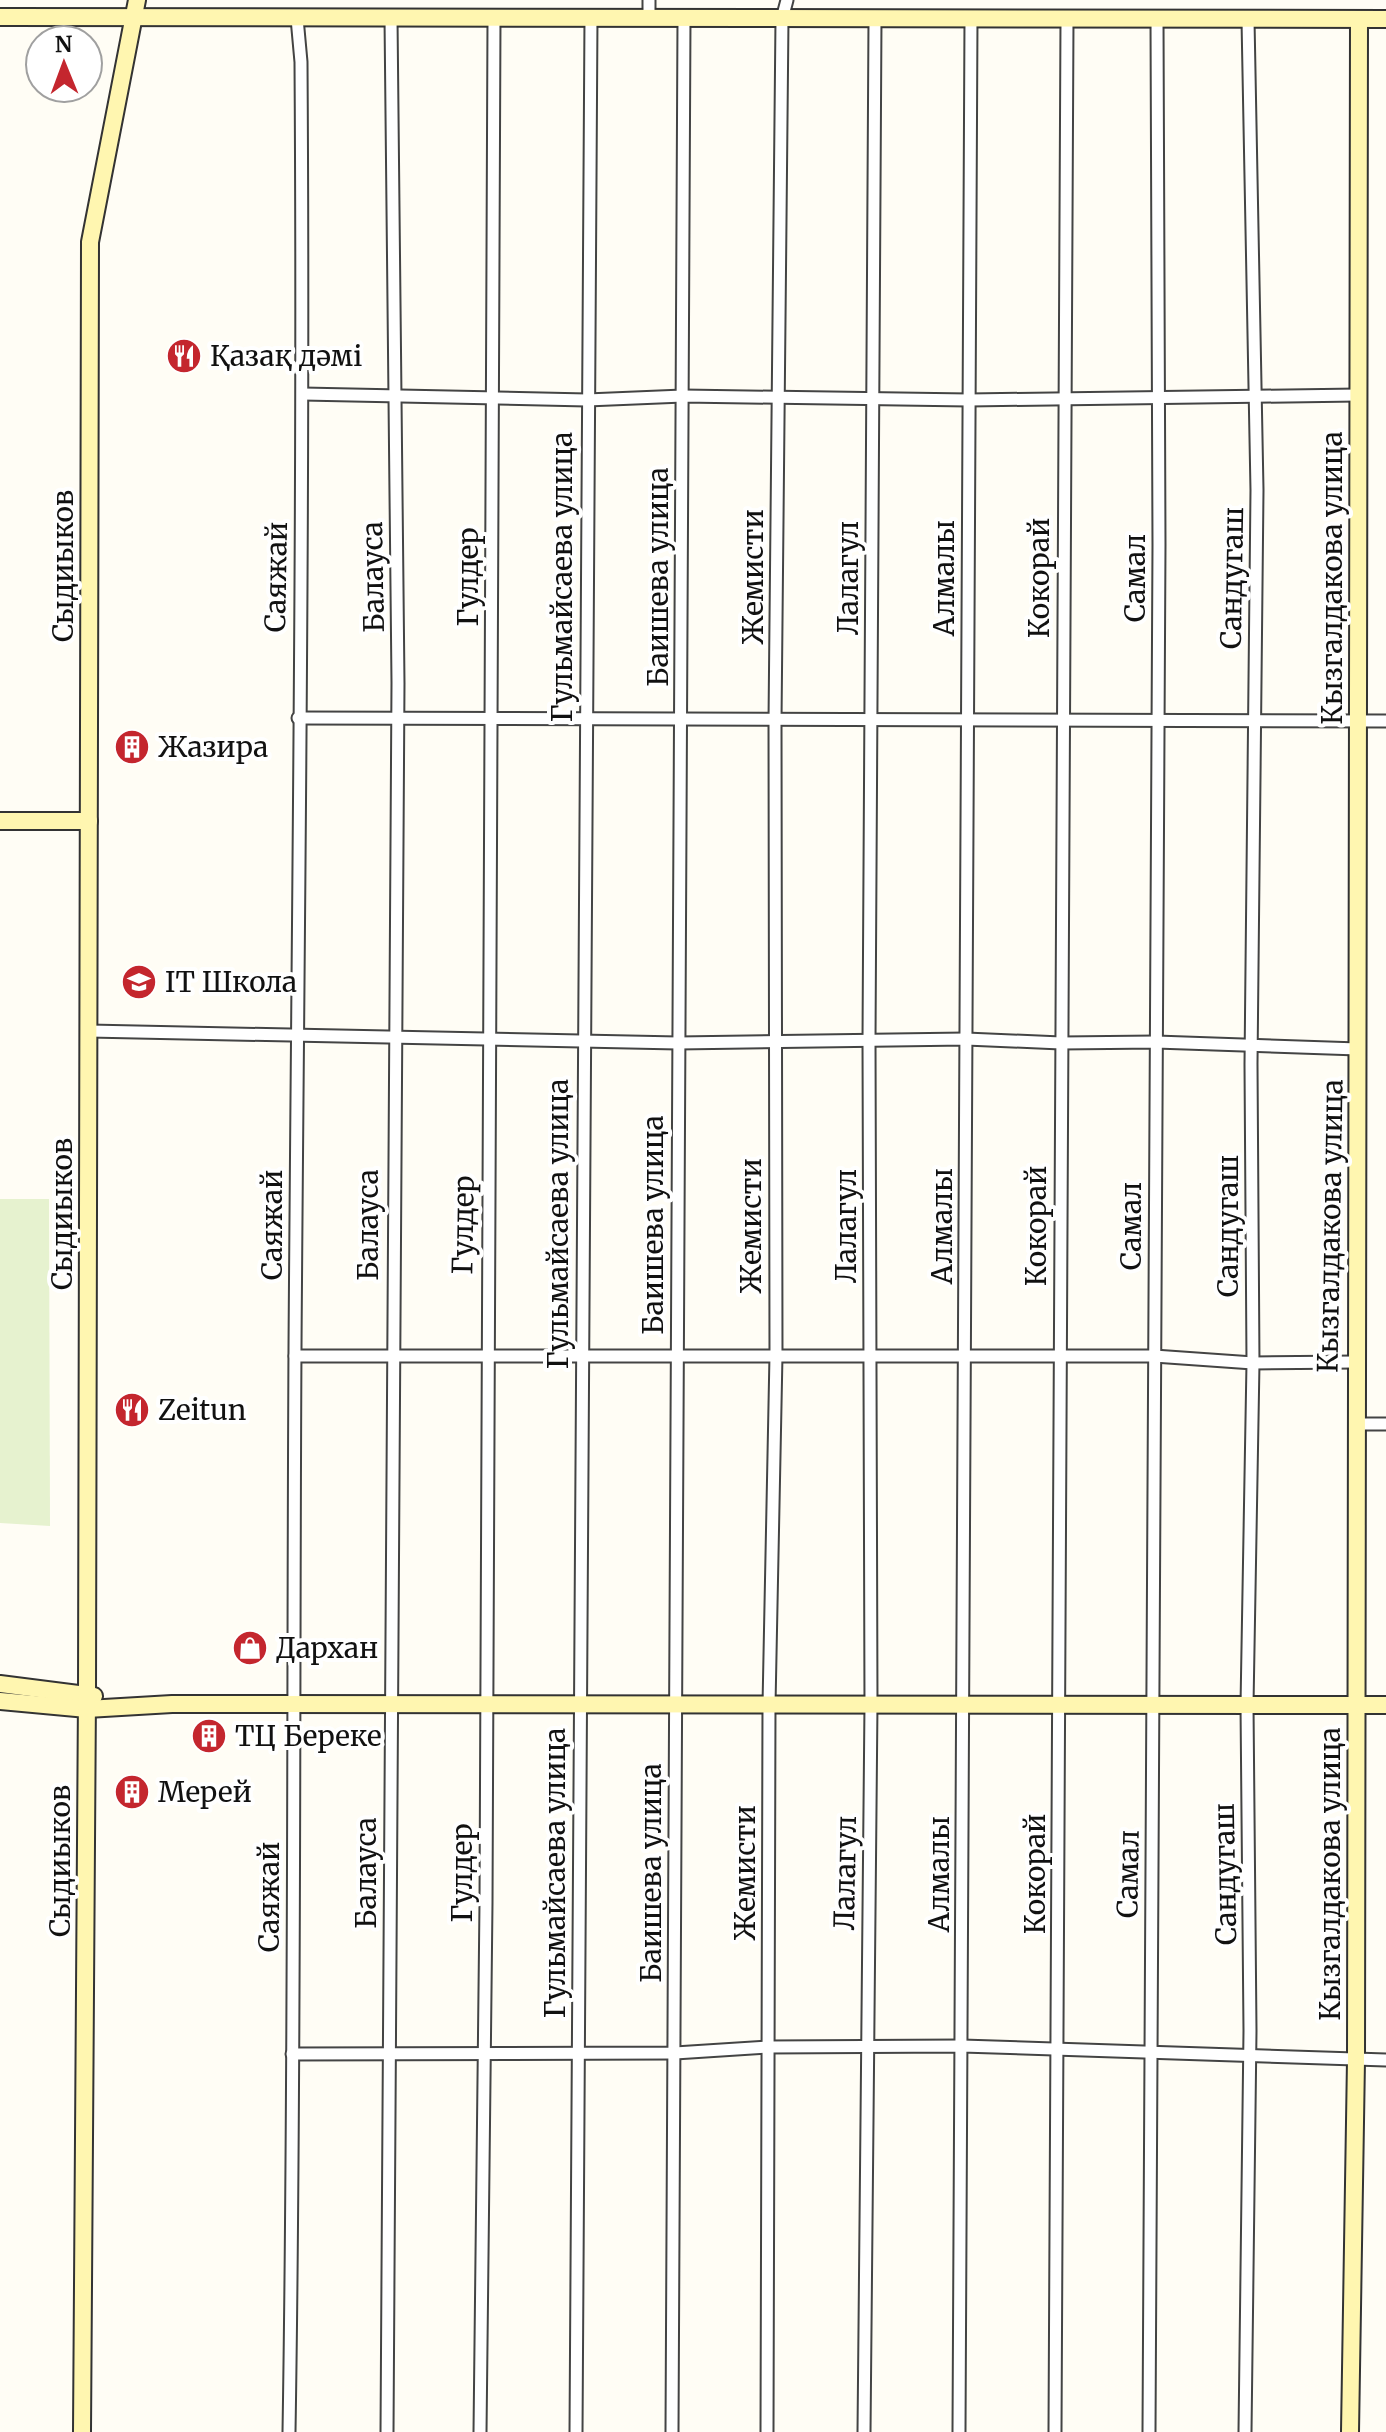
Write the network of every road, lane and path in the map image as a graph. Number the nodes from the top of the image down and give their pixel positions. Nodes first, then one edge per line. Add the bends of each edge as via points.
1 (137, 0) edge
2 (649, 0) edge
3 (787, 0) edge
4 (0, 17) edge
5 (591, 17) junction
6 (133, 18) junction
7 (297, 18) junction
8 (391, 18) junction
9 (494, 19) junction
10 (649, 19) junction
11 (684, 19) junction
12 (782, 19) junction
13 (875, 19) junction
14 (971, 19) junction
15 (1386, 19) edge
16 (1067, 20) junction
17 (1157, 20) junction
18 (1248, 20) junction
19 (1359, 20) junction
20 (303, 394) junction
21 (395, 395) junction
22 (1358, 395) junction
23 (683, 396) junction
24 (778, 396) junction
25 (493, 397) junction
26 (873, 397) junction
27 (1158, 398) junction
28 (1256, 398) junction
29 (587, 400) junction
30 (969, 400) junction
31 (1064, 400) junction
32 (397, 715) junction
33 (492, 717) junction
34 (586, 717) junction
35 (298, 718) junction
36 (1063, 718) junction
37 (967, 719) junction
38 (681, 720) junction
39 (775, 721) junction
40 (1255, 721) junction
41 (1357, 721) junction
42 (1386, 721) edge
43 (872, 722) junction
44 (1158, 723) junction
45 (0, 821) edge
46 (89, 821) junction
47 (89, 1031) junction
48 (297, 1034) junction
49 (393, 1036) junction
50 (966, 1039) junction
51 (489, 1040) junction
52 (583, 1040) junction
53 (869, 1040) junction
54 (1156, 1042) junction
55 (678, 1043) junction
56 (776, 1043) junction
57 (1061, 1043) junction
58 (1251, 1044) junction
59 (1358, 1049) junction
60 (580, 1355) junction
61 (676, 1355) junction
62 (776, 1355) junction
63 (870, 1355) junction
64 (965, 1355) junction
65 (1059, 1355) junction
66 (295, 1356) junction
67 (391, 1356) junction
68 (1154, 1356) junction
69 (486, 1358) junction
70 (1355, 1362) junction
71 (1253, 1363) junction
72 (1355, 1424) junction
73 (1386, 1424) edge
74 (0, 1684) edge
75 (0, 1701) edge
76 (87, 1702) junction
77 (294, 1704) junction
78 (391, 1704) junction
79 (485, 1704) junction
80 (579, 1704) junction
81 (676, 1704) junction
82 (871, 1704) junction
83 (769, 1705) junction
84 (964, 1705) junction
85 (1060, 1705) junction
86 (1154, 1705) junction
87 (1247, 1705) junction
88 (1355, 1705) junction
89 (1386, 1705) edge
90 (962, 2046) junction
91 (768, 2047) junction
92 (867, 2048) junction
93 (1058, 2049) junction
94 (1151, 2050) junction
95 (484, 2052) junction
96 (579, 2052) junction
97 (675, 2053) junction
98 (292, 2054) junction
99 (389, 2054) junction
100 (1250, 2057) junction
101 (1356, 2060) junction
102 (1386, 2060) edge
103 (82, 2432) edge
104 (289, 2432) edge
105 (387, 2432) edge
106 (480, 2432) edge
107 (576, 2432) edge
108 (672, 2432) edge
109 (767, 2432) edge
110 (864, 2432) edge
111 (959, 2432) edge
112 (1055, 2432) edge
113 (1149, 2432) edge
114 (1245, 2432) edge
115 (1350, 2432) edge

1 - 6 street, Сыдиыков
2 - 10 street
3 - 12 street, Жемисти
4 - 6 street
5 - 9 street
5 - 10 street
5 - 29 street, Гульмайсаева улица
6 - 7 street
6 - 46 street, Сыдиыков via 90,242
7 - 8 street
7 - 20 street, Саяжай
8 - 9 street
8 - 21 street, Балауса
9 - 25 street, Гулдер
10 - 11 street
11 - 12 street
11 - 23 street, Баишева улица
12 - 13 street
12 - 24 street, Жемисти
13 - 14 street
13 - 26 street, Лалагул
14 - 16 street
14 - 30 street, Алмалы
15 - 19 street
16 - 17 street
16 - 31 street, Кокорай
17 - 18 street
17 - 27 street, Самал
18 - 19 street
18 - 28 street, Сандугаш
19 - 22 street, Кызгалдакова улица
20 - 21 street
20 - 35 street, Саяжай
21 - 25 street
21 - 32 street, Балауса
22 - 28 street
22 - 41 street, Кызгалдакова улица
23 - 24 street
23 - 29 street
23 - 38 street, Баишева улица
24 - 26 street
24 - 39 street, Жемисти
25 - 29 street
25 - 33 street, Гулдер
26 - 30 street
26 - 43 street, Лалагул
27 - 28 street
27 - 31 street
27 - 44 street, Самал
28 - 40 street, Сандугаш
29 - 34 street, Гульмайсаева улица
30 - 31 street
30 - 37 street, Алмалы
31 - 36 street, Кокорай
32 - 33 street
32 - 35 street
32 - 49 street, Балауса
33 - 34 street
33 - 51 street, Гулдер
34 - 38 street
34 - 52 street, Гульмайсаева улица
35 - 48 street, Саяжай
36 - 37 street
36 - 44 street
36 - 57 street, Кокорай
37 - 43 street
37 - 50 street, Алмалы
38 - 39 street
38 - 55 street, Баишева улица
39 - 43 street
39 - 56 street, Жемисти
40 - 41 street
40 - 44 street
40 - 58 street, Сандугаш
41 - 42 street
41 - 59 street, Кызгалдакова улица
43 - 53 street, Лалагул
44 - 54 street, Самал
45 - 46 street
46 - 47 street, Сыдиыков
47 - 48 street
47 - 76 street, Сыдиыков
48 - 49 street
48 - 66 street, Саяжай
49 - 51 street
49 - 67 street, Балауса
50 - 53 street
50 - 57 street
50 - 64 street, Алмалы
51 - 52 street
51 - 69 street, Гулдер
52 - 55 street
52 - 60 street, Гульмайсаева улица
53 - 56 street
53 - 63 street, Лалагул
54 - 57 street
54 - 58 street
54 - 68 street, Самал
55 - 56 street
55 - 61 street, Баишева улица
56 - 62 street, Жемисти
57 - 65 street, Кокорай
58 - 59 street
58 - 71 street, Сандугаш
59 - 70 street, Кызгалдакова улица
60 - 61 street
60 - 69 street
60 - 80 street, Гульмайсаева улица
61 - 62 street
61 - 81 street, Баишева улица
62 - 63 street
62 - 83 street, Жемисти
63 - 64 street
63 - 82 street, Лалагул
64 - 65 street
64 - 84 street, Алмалы
65 - 68 street
65 - 85 street, Кокорай
66 - 67 street
66 - 77 street, Саяжай
67 - 69 street
67 - 78 street, Балауса
68 - 71 street
68 - 86 street, Самал
69 - 79 street, Гулдер
70 - 71 street
70 - 72 street, Кызгалдакова улица
71 - 87 street, Сандугаш
72 - 73 street
72 - 88 street, Кызгалдакова улица
74 - 76 street
75 - 76 street
76 - 77 street
76 - 103 street, Сыдиыков
77 - 78 street
77 - 98 street, Саяжай
78 - 79 street
78 - 99 street, Балауса
79 - 80 street
79 - 95 street, Гулдер
80 - 81 street
80 - 96 street, Гульмайсаева улица
81 - 83 street
81 - 97 street, Баишева улица
82 - 83 street
82 - 84 street
82 - 92 street, Лалагул
83 - 91 street, Жемисти
84 - 85 street
84 - 90 street, Алмалы
85 - 86 street
85 - 93 street, Кокорай
86 - 87 street
86 - 94 street, Самал
87 - 88 street
87 - 100 street, Сандугаш
88 - 89 street
88 - 101 street, Кызгалдакова улица
90 - 92 street
90 - 93 street
90 - 111 street, Алмалы
91 - 92 street
91 - 97 street
91 - 109 street, Жемисти
92 - 110 street, Лалагул
93 - 94 street
93 - 112 street, Кокорай
94 - 100 street
94 - 113 street, Самал
95 - 96 street
95 - 99 street
95 - 106 street, Гулдер
96 - 97 street
96 - 107 street, Гульмайсаева улица
97 - 108 street, Баишева улица
98 - 99 street
98 - 104 street, Саяжай
99 - 105 street, Балауса
100 - 101 street
100 - 114 street, Сандугаш
101 - 102 street
101 - 115 street, Кызгалдакова улица

